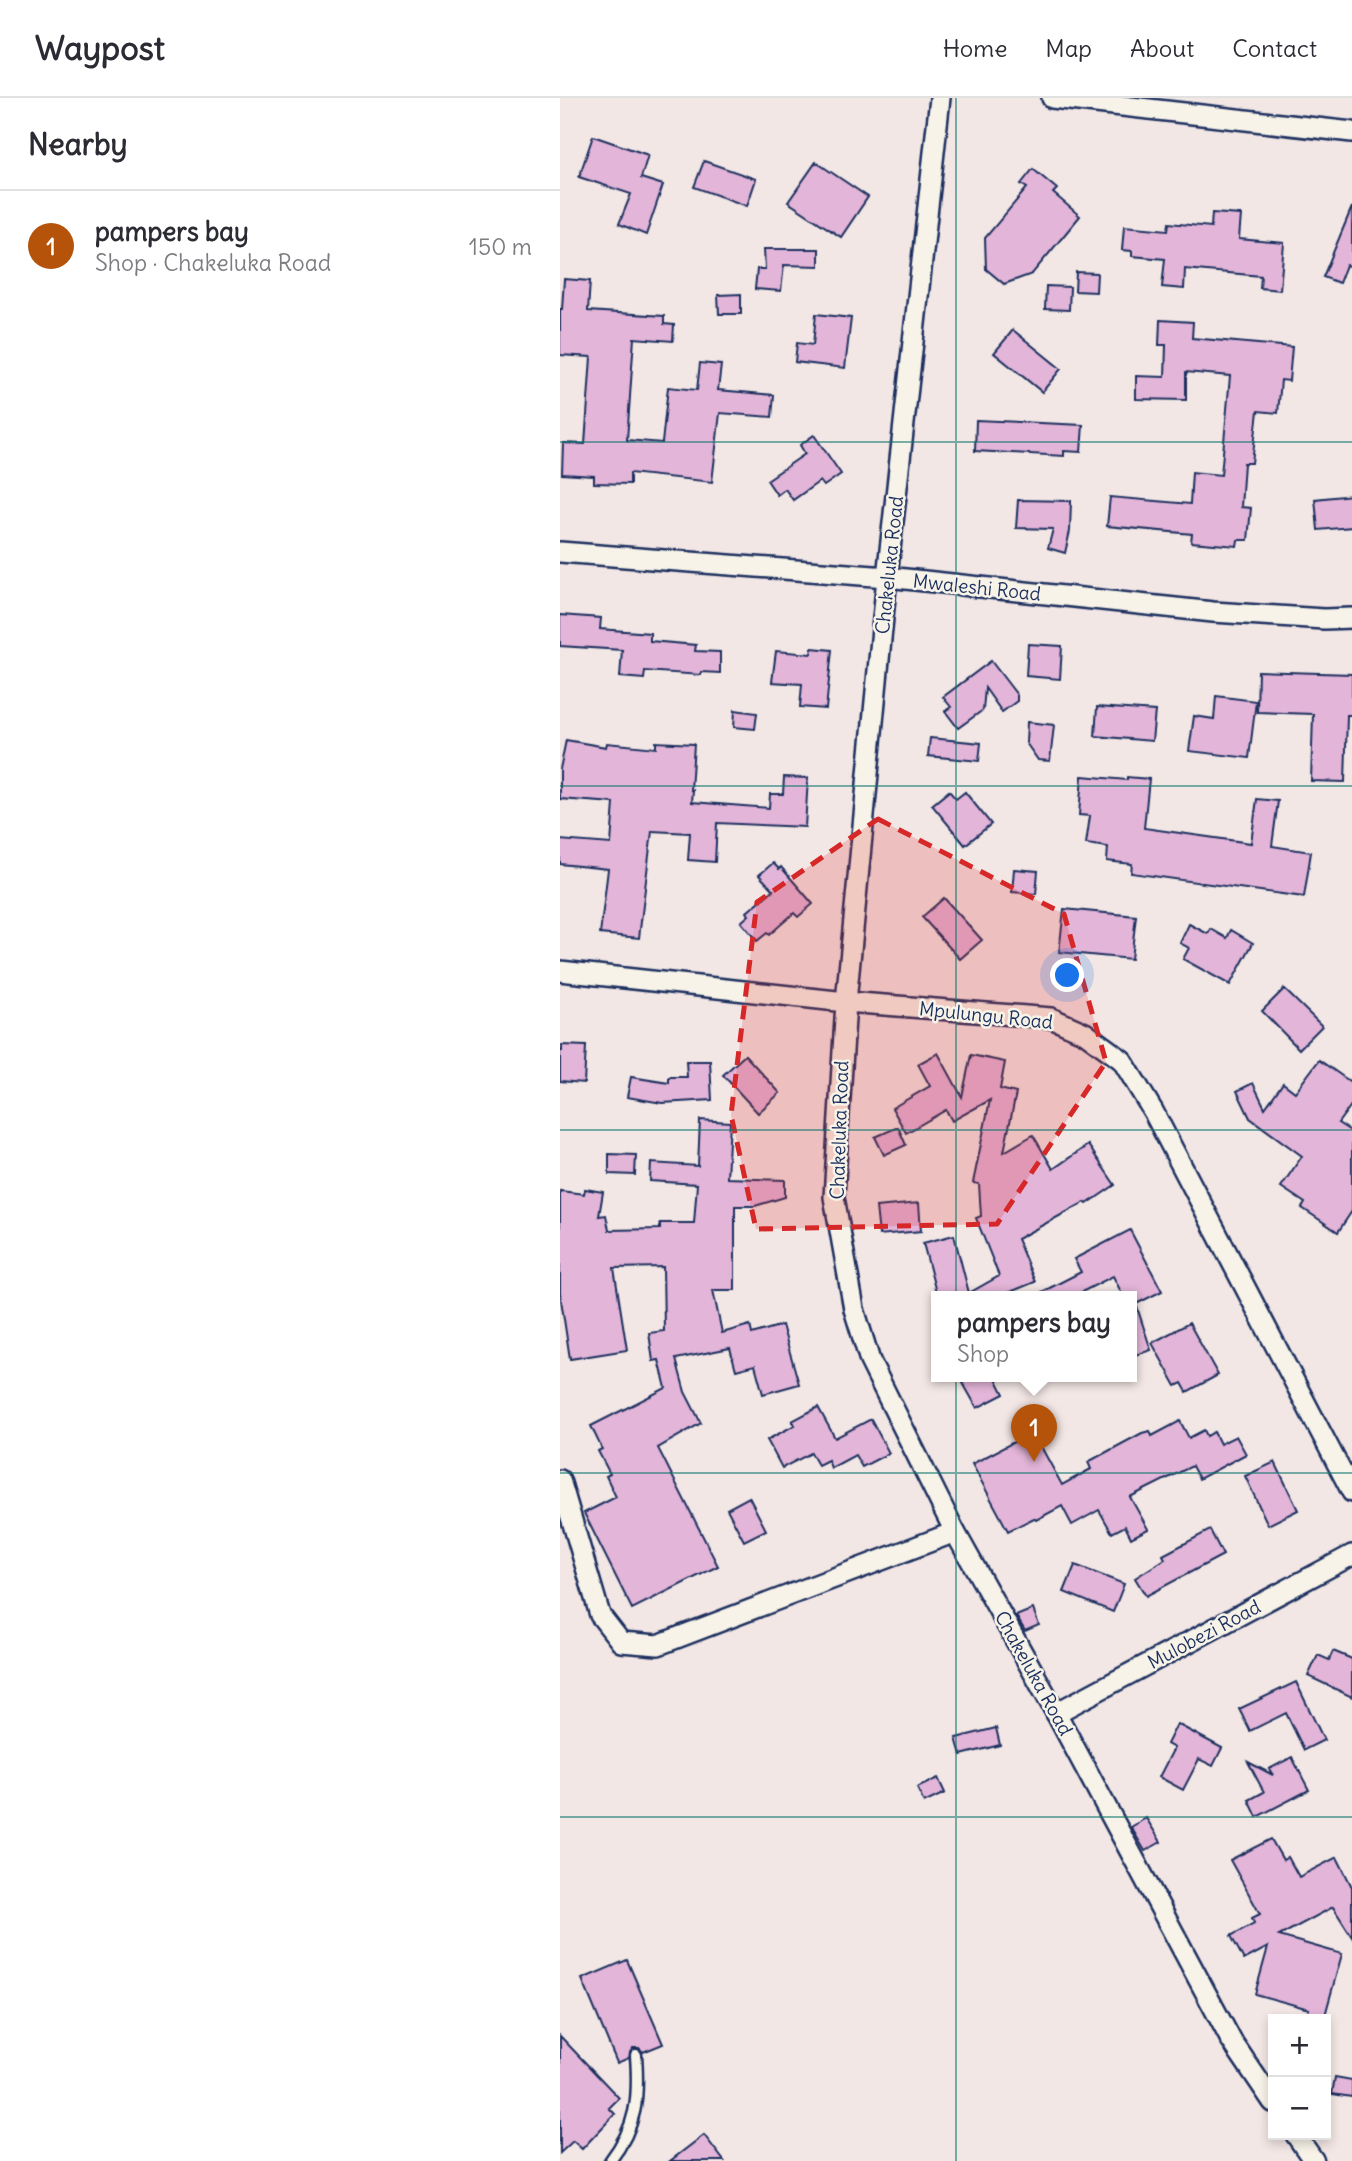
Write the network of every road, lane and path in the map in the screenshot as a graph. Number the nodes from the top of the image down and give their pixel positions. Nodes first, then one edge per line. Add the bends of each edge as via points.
1 (940, 98) edge
2 (1052, 98) edge
3 (1352, 132) edge
4 (560, 552) edge
5 (887, 577) junction
6 (1352, 618) edge
7 (560, 971) edge
8 (846, 1002) junction
9 (560, 1480) edge
10 (1352, 1492) edge
11 (955, 1532) junction
12 (1352, 1555) edge
13 (1056, 1713) junction
14 (636, 2055) dead end
15 (1268, 2095) edge
16 (1299, 2140) edge
17 (610, 2161) edge
18 (1314, 2161) edge

1 - 5 street, Chakeluka Road
2 - 3 street
4 - 5 street, Mwaleshi Road
5 - 6 street, Mwaleshi Road via 1213,612
5 - 8 street, Chakeluka Road
7 - 8 street, Mpulungu Road
8 - 10 street, Mpulungu Road via 1052,1018 1086,1033 1122,1060
8 - 11 street, Chakeluka Road via 834,1196 854,1309 870,1361
9 - 11 street via 600,1615 621,1642 659,1645
11 - 13 street, Chakeluka Road
12 - 13 street, Mulobezi Road
13 - 15 street, Chakeluka Road via 1231,2040
14 - 17 lane via 639,2090 634,2118
16 - 18 street

